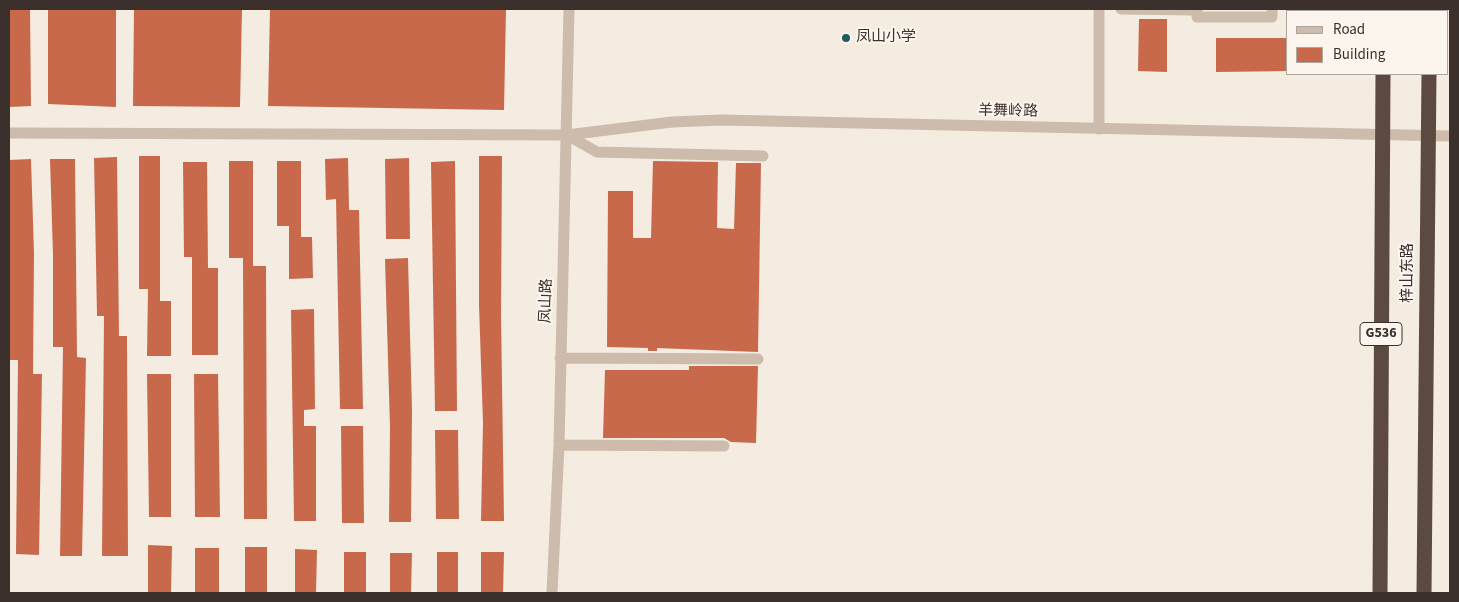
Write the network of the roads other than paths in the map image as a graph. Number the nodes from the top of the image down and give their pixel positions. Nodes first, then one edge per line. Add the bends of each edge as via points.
1 (569, 9) edge
2 (1099, 9) edge
3 (1121, 9) edge
4 (1197, 9) edge
5 (1272, 9) edge
6 (1383, 75) edge
7 (1429, 75) edge
8 (1099, 129) junction
9 (9, 134) edge
10 (567, 135) junction
11 (1382, 135) junction
12 (1428, 136) junction
13 (1450, 136) edge
14 (763, 156) dead end
15 (560, 358) junction
16 (758, 359) dead end
17 (559, 445) junction
18 (724, 446) dead end
19 (552, 593) edge
20 (1380, 593) edge
21 (1424, 593) edge

1 - 10 street, 凤山路
2 - 8 street
3 - 4 street
4 - 5 street via 1197,17 1272,17
6 - 11 highway, 梓山东路 / G536
7 - 12 highway, 梓山东路
8 - 10 street, 羊舞岭路 via 721,120 672,122
8 - 11 street, 羊舞岭路
9 - 10 street, 羊舞岭路
10 - 14 street via 597,152
10 - 15 street, 凤山路
11 - 12 street, 羊舞岭路
11 - 20 highway, 梓山东路 / G536
12 - 13 street, 羊舞岭路
12 - 21 highway, 梓山东路
15 - 16 street
15 - 17 street, 凤山路
17 - 18 street
17 - 19 street, 凤山路

